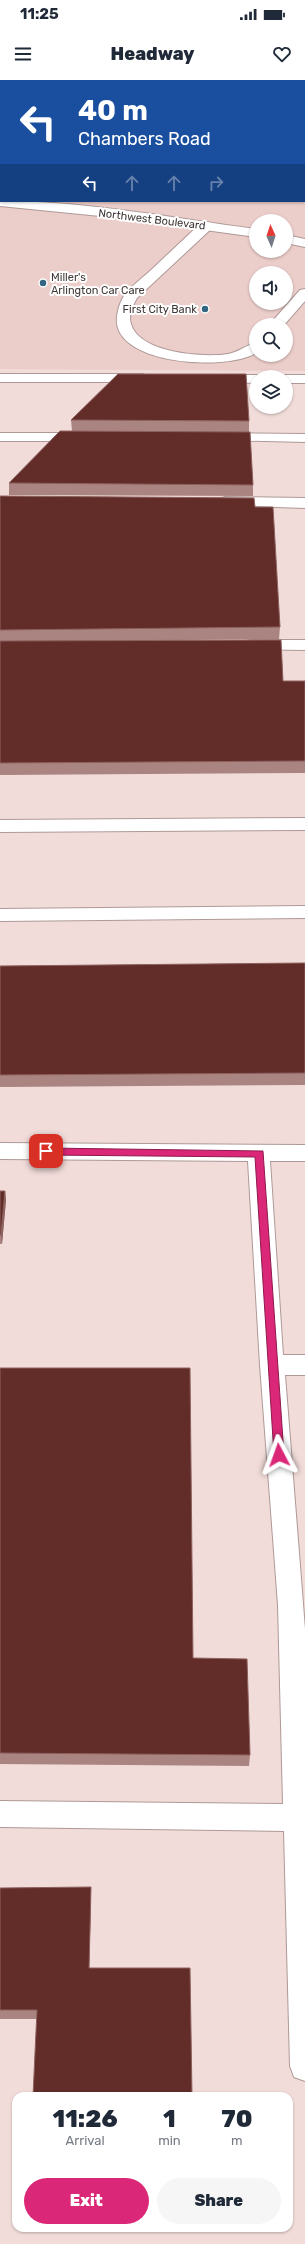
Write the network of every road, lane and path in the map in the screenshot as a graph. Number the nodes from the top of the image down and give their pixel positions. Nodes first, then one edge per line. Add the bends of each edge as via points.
1 (0, 202) edge
2 (206, 226) junction
3 (249, 232) edge
4 (293, 240) edge
5 (305, 243) edge
6 (305, 293) edge
7 (282, 318) edge
8 (249, 351) edge
9 (0, 378) edge
10 (155, 378) edge
11 (202, 378) edge
12 (249, 379) edge
13 (293, 379) edge
14 (305, 379) edge
15 (0, 437) edge
16 (102, 437) edge
17 (203, 437) edge
18 (305, 438) edge
19 (211, 502) edge
20 (305, 503) edge
21 (305, 644) edge
22 (235, 645) edge
23 (305, 824) edge
24 (0, 826) edge
25 (305, 912) edge
26 (0, 915) edge
27 (0, 1151) edge
28 (260, 1153) junction
29 (305, 1153) edge
30 (272, 1365) junction
31 (305, 1365) edge
32 (298, 1604) edge
33 (0, 1814) edge
34 (296, 1818) junction
35 (301, 1865) edge
36 (305, 2066) edge

1 - 2 main road, Northwest Boulevard
2 - 3 main road, Northwest Boulevard
2 - 8 main road via 131,296 124,308 124,325 134,340 159,352 186,358 216,360 241,356
4 - 5 main road
6 - 7 main road
9 - 10 main road
11 - 12 main road
13 - 14 main road
15 - 16 main road
17 - 18 main road
19 - 20 main road
21 - 22 main road
23 - 24 main road
25 - 26 main road
27 - 28 main road
28 - 29 main road
28 - 30 main road
30 - 31 main road
30 - 32 main road
32 - 34 main road
33 - 34 main road
34 - 35 main road
35 - 36 main road

